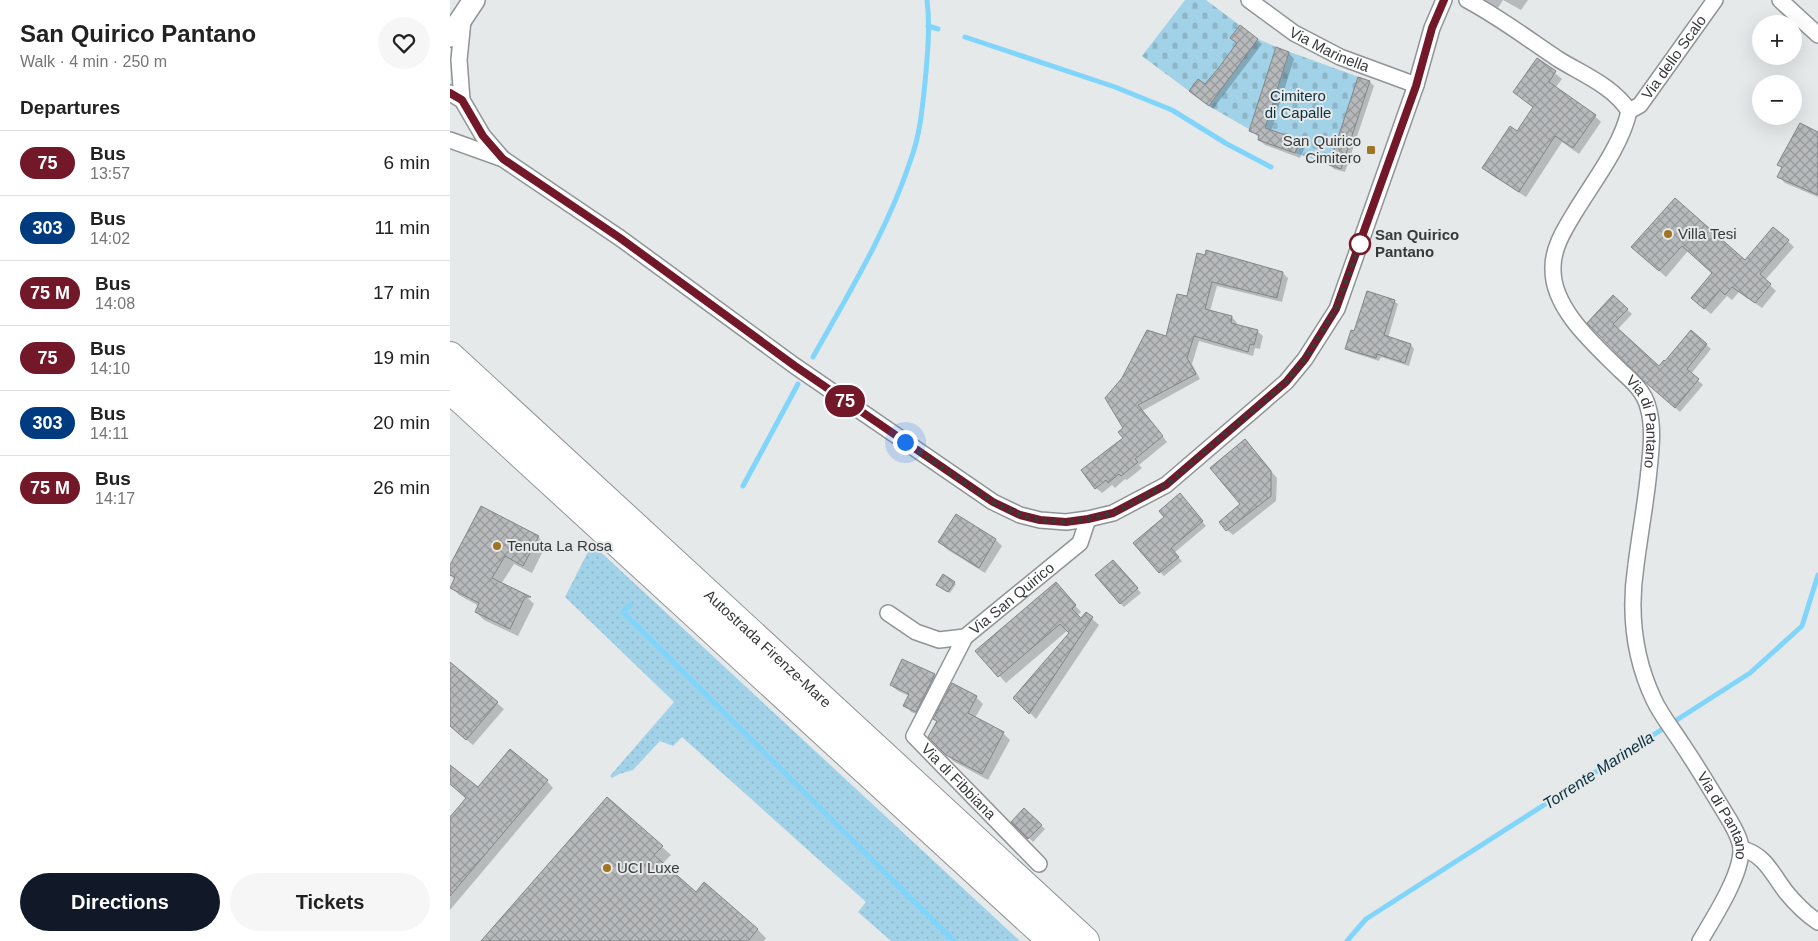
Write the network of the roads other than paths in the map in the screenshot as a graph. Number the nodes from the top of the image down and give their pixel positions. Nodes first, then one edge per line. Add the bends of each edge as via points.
1 (1250, 0) edge
2 (1444, 0) edge
3 (1467, 0) edge
4 (1715, 0) edge
5 (1780, 0) edge
6 (469, 9) edge
7 (1818, 35) edge
8 (450, 36) edge
9 (1416, 86) junction
10 (456, 97) edge
11 (1629, 111) junction
12 (450, 140) edge
13 (503, 159) junction
14 (450, 356) edge
15 (450, 389) edge
16 (1088, 519) junction
17 (888, 613) dead end
18 (965, 637) junction
19 (1741, 849) junction
20 (1039, 864) dead end
21 (1818, 922) edge
22 (1052, 941) edge
23 (1085, 941) edge
24 (1700, 941) edge

1 - 9 street, Via Marinella via 1294,33 1340,57
2 - 9 street via 1432,28
3 - 11 street via 1619,96
4 - 11 street, Via dello Scalo via 1640,105
5 - 7 street
6 - 8 main road
6 - 10 street
9 - 16 street via 1336,309 1305,359 1286,382 1166,485 1113,513
10 - 13 street
11 - 19 street, Via di Pantano via 1622,135 1562,234 1552,268 1554,286 1566,311 1638,387 1648,406 1651,447 1635,567 1634,639 1654,701 1730,821
12 - 13 street
13 - 16 street via 993,502 1040,520 1066,522
14 - 23 highway, Autostrada Firenze-Mare
15 - 22 highway, Autostrada Firenze-Mare
16 - 18 street, Via San Quirico via 1080,543
17 - 18 street, Via San Quirico via 916,632 939,640
18 - 20 street, Via di Fibbiana via 914,736
19 - 21 street via 1764,861 1795,903
19 - 24 street, Via di Pantano via 1732,882

